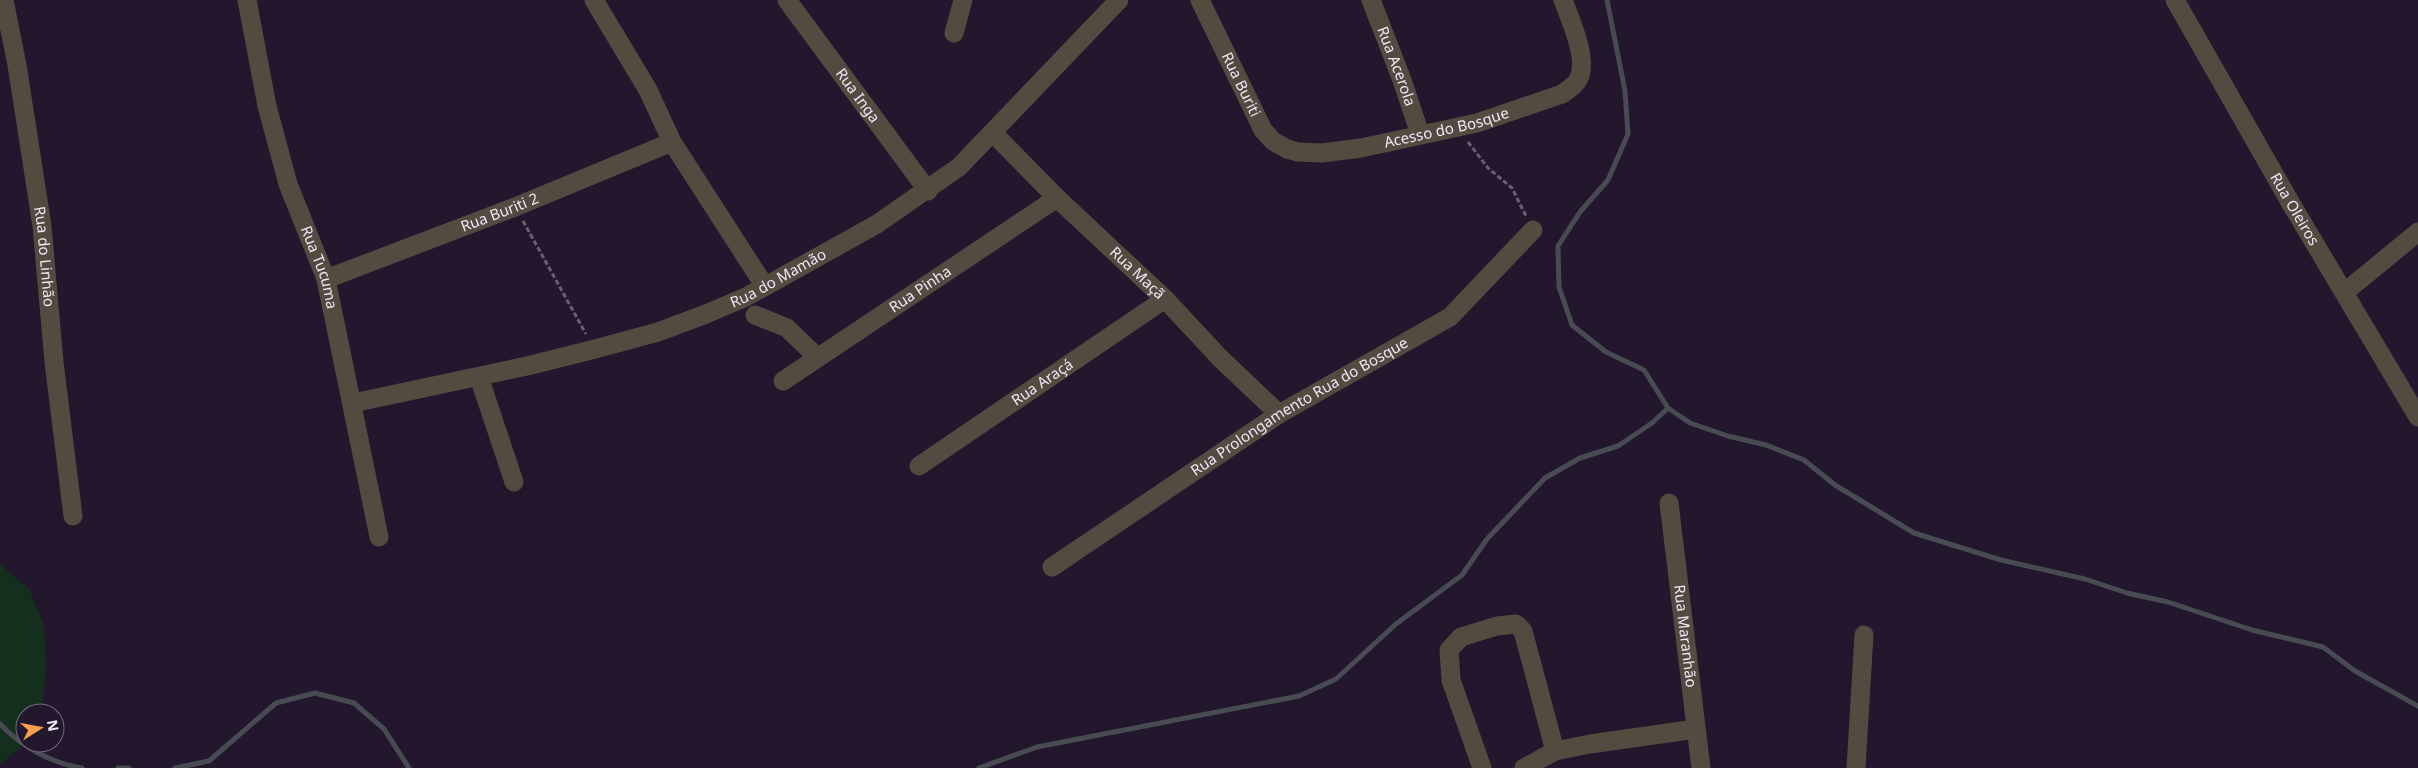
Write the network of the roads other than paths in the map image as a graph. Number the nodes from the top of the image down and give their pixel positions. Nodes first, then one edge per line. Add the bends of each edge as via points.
1 (4, 0) edge
2 (247, 0) edge
3 (594, 0) edge
4 (787, 0) edge
5 (963, 0) edge
6 (1119, 0) edge
7 (1200, 0) edge
8 (1371, 0) edge
9 (1563, 0) edge
10 (2175, 0) edge
11 (954, 33) dead end
12 (993, 133) junction
13 (1420, 134) junction
14 (672, 142) junction
15 (1298, 152) joint
16 (928, 191) junction
17 (1057, 198) junction
18 (1533, 230) road end
19 (2418, 232) edge
20 (326, 279) junction
21 (764, 285) junction
22 (2345, 292) junction
23 (1165, 300) junction
24 (755, 315) dead end
25 (817, 357) junction
26 (479, 377) junction
27 (782, 381) dead end
28 (352, 403) junction
29 (1279, 414) junction
30 (2418, 416) edge
31 (919, 466) dead end
32 (514, 482) dead end
33 (1669, 503) dead end
34 (74, 516) dead end
35 (378, 537) dead end
36 (1052, 567) dead end
37 (1864, 636) dead end
38 (1696, 730) junction
39 (1555, 751) junction
40 (1482, 768) edge
41 (1524, 768) edge
42 (1701, 768) edge
43 (1856, 768) edge

1 - 34 street, Rua do Linhão via 42,226 54,362
2 - 20 street, Rua Tucuma via 267,106 288,184
3 - 14 street via 648,90
4 - 16 street, Rua Inga
5 - 11 street
6 - 12 street, Rua do Mamão
7 - 15 street, Rua Buriti via 1263,130 1273,141
8 - 13 street, Rua Acerola
9 - 13 street, Acesso do Bosque via 1582,58 1581,72 1573,87 1562,94 1477,123
10 - 22 street, Rua Oleiros
12 - 16 street, Rua do Mamão via 959,167
12 - 17 street, Rua Maçã
13 - 15 street, Acesso do Bosque via 1361,148 1322,153
14 - 20 street, Rua Buriti 2 via 515,207
14 - 21 street
16 - 21 street, Rua do Mamão via 877,224
17 - 23 street, Rua Maçã
17 - 25 street, Rua Pinha
18 - 29 street, Rua Prolongamento Rua do Bosque via 1450,317
19 - 22 street
20 - 28 street, Rua Tucuma
21 - 26 street, Rua do Mamão via 706,314 658,332
22 - 30 street, Rua Oleiros
23 - 29 street, Rua Maçã
23 - 31 street, Rua Araçá
24 - 25 street via 786,328
25 - 27 street, Rua Pinha
26 - 28 street, Rua do Mamão
26 - 32 street
28 - 35 street, Rua Tucuma
29 - 36 street, Rua Prolongamento Rua do Bosque
33 - 38 street, Rua Maranhão
37 - 43 street
38 - 39 street
38 - 42 street, Rua Maranhão
39 - 40 street via 1523,631 1516,624 1497,626 1462,637 1449,650 1451,680
39 - 41 street

